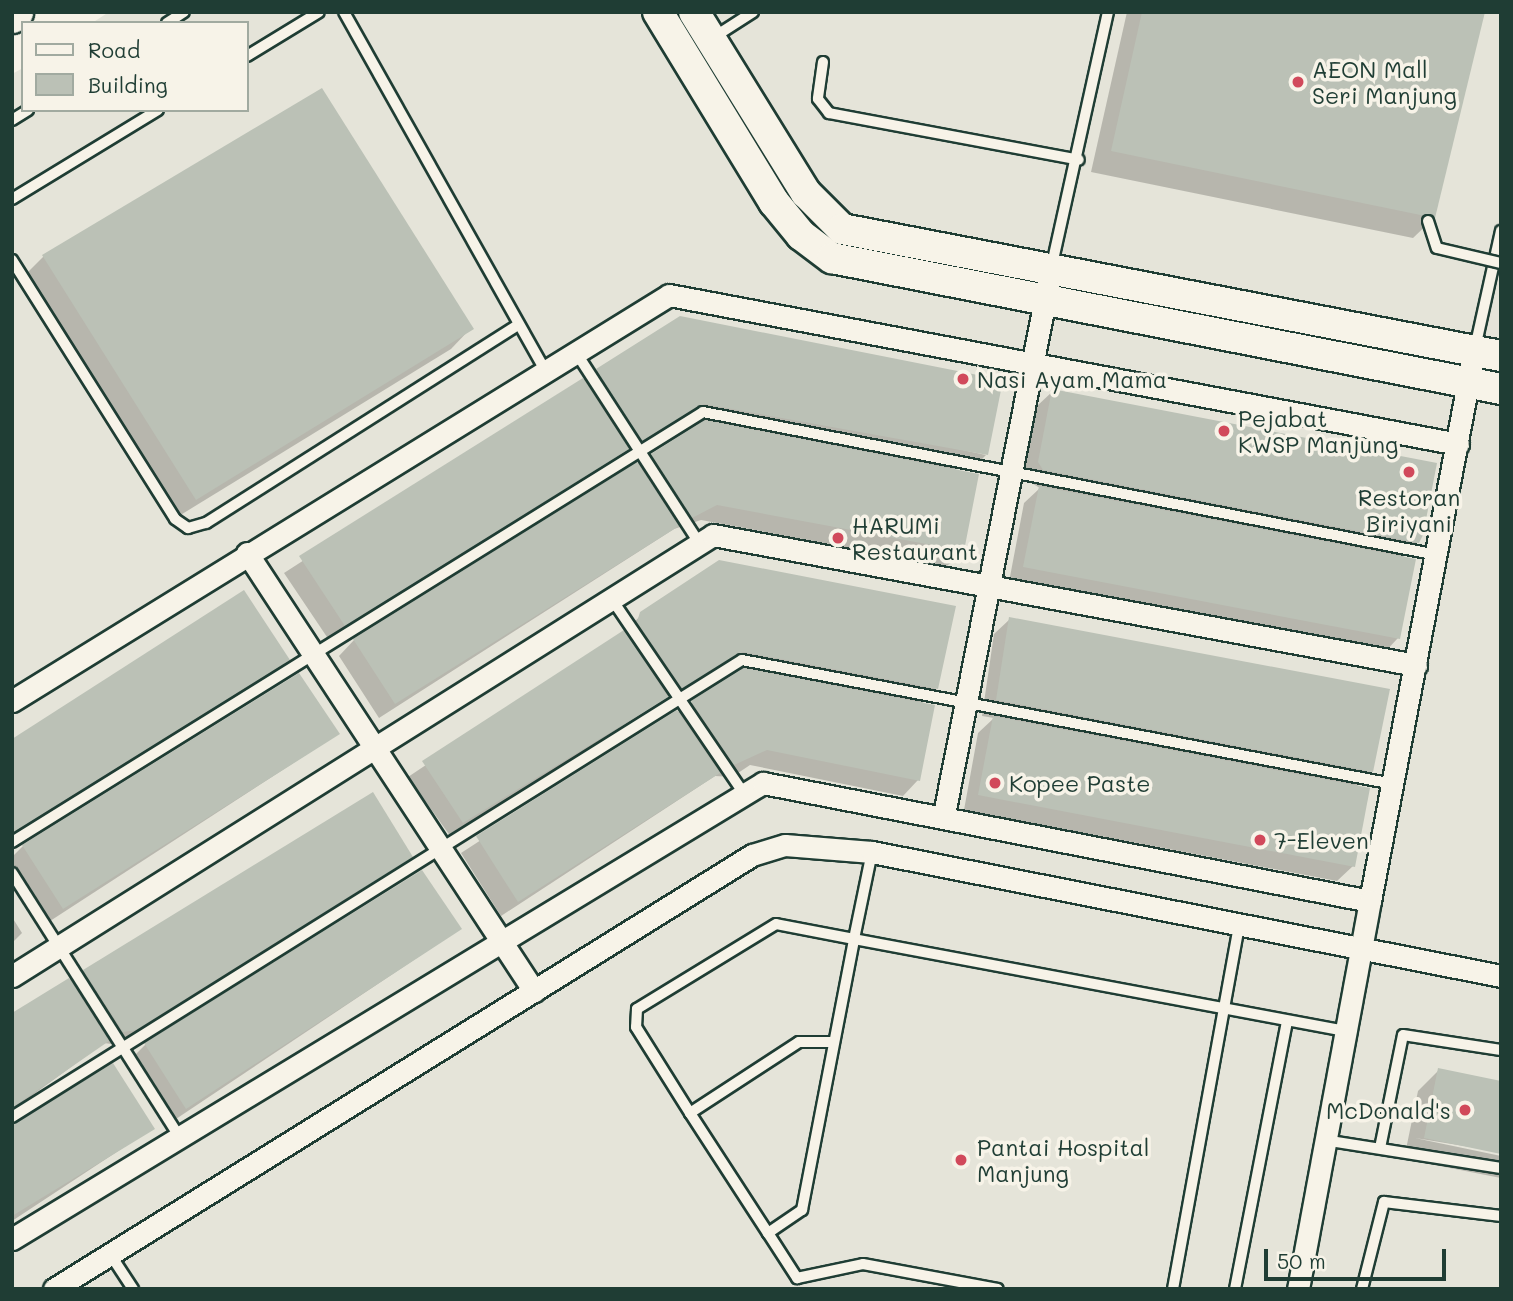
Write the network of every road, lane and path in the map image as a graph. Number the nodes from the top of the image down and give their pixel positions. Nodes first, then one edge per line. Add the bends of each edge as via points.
1 (319, 12) edge
2 (344, 12) edge
3 (658, 12) edge
4 (694, 12) edge
5 (753, 12) edge
6 (1108, 12) edge
7 (711, 39) junction
8 (684, 54) junction
9 (248, 55) edge
10 (824, 62) dead end
11 (155, 112) edge
12 (1079, 160) junction
13 (12, 199) edge
14 (1428, 222) dead end
15 (1501, 231) edge
16 (12, 260) edge
17 (1501, 262) edge
18 (1049, 274) junction
19 (1044, 303) junction
20 (518, 326) junction
21 (575, 351) junction
22 (1487, 353) edge
23 (1031, 362) junction
24 (545, 370) junction
25 (1467, 383) junction
26 (1501, 389) edge
27 (1458, 444) junction
28 (640, 447) junction
29 (1009, 474) junction
30 (699, 543) junction
31 (247, 553) junction
32 (1437, 555) junction
33 (985, 585) junction
34 (611, 598) junction
35 (312, 653) junction
36 (1416, 665) junction
37 (682, 698) junction
38 (12, 701) edge
39 (964, 702) junction
40 (373, 748) junction
41 (1393, 784) junction
42 (744, 794) junction
43 (944, 814) junction
44 (12, 842) edge
45 (440, 849) junction
46 (872, 852) junction
47 (12, 873) edge
48 (1370, 901) junction
49 (1239, 926) junction
50 (501, 939) junction
51 (855, 939) junction
52 (58, 947) junction
53 (1361, 948) junction
54 (12, 976) edge
55 (1501, 976) edge
56 (534, 991) junction
57 (1226, 1009) junction
58 (1287, 1021) junction
59 (1344, 1031) junction
60 (834, 1042) junction
61 (123, 1048) junction
62 (1501, 1049) edge
63 (691, 1113) junction
64 (12, 1117) edge
65 (179, 1136) junction
66 (1324, 1140) junction
67 (1380, 1148) junction
68 (1501, 1168) edge
69 (1501, 1216) edge
70 (768, 1233) junction
71 (12, 1239) edge
72 (110, 1254) junction
73 (54, 1289) edge
74 (133, 1289) edge
75 (998, 1289) edge
76 (1173, 1289) edge
77 (1235, 1289) edge
78 (1297, 1289) edge
79 (1362, 1289) edge

1 - 9 lane
2 - 20 lane via 508,296
3 - 8 street
4 - 7 street
5 - 7 lane
6 - 12 lane
7 - 8 lane
7 - 18 street via 829,222 857,236
8 - 19 street via 774,202 817,250 848,263
10 - 12 lane via 818,99 829,113
11 - 13 lane
12 - 18 lane
14 - 17 lane, bridge via 1437,248
15 - 22 lane
16 - 20 lane via 175,519 188,528 206,523
18 - 19 street
18 - 22 street
19 - 23 street
19 - 25 street
20 - 24 lane
21 - 23 street via 669,295 687,295
21 - 24 street
21 - 28 lane
22 - 25 street
23 - 27 street
23 - 29 street
24 - 31 street
25 - 26 street
25 - 27 street
27 - 32 street
28 - 29 lane via 703,412
28 - 30 lane
28 - 35 lane
29 - 32 lane
29 - 33 street
30 - 33 street via 725,533
30 - 34 street
31 - 35 street
31 - 38 street
32 - 36 street
33 - 36 street
33 - 39 street
34 - 37 lane
34 - 40 street
35 - 40 street
35 - 44 lane
36 - 41 street
37 - 39 lane via 750,659
37 - 42 lane
37 - 45 lane
39 - 41 lane
39 - 43 street
40 - 45 street
40 - 52 street
41 - 48 street
42 - 43 street via 774,782
42 - 50 street
43 - 48 street
45 - 50 street
45 - 61 lane
46 - 49 street
46 - 51 lane
46 - 56 street via 785,845 752,855
47 - 52 lane
48 - 53 street
49 - 53 street
49 - 57 lane
50 - 56 street
50 - 65 street
51 - 57 lane
51 - 60 lane
51 - 63 lane via 764,926 637,1009 636,1027
52 - 54 street
52 - 61 lane
53 - 55 street
53 - 59 street
56 - 72 street
57 - 58 lane
57 - 76 lane
58 - 59 lane
58 - 77 lane
59 - 66 street
60 - 63 lane via 799,1042
60 - 70 lane via 802,1210
61 - 64 lane
61 - 65 lane
62 - 67 lane via 1403,1035
63 - 70 lane
65 - 71 street
66 - 67 lane
66 - 78 street
67 - 68 lane
69 - 79 lane via 1384,1202
70 - 75 lane via 797,1278 863,1264
72 - 73 street
72 - 74 lane

